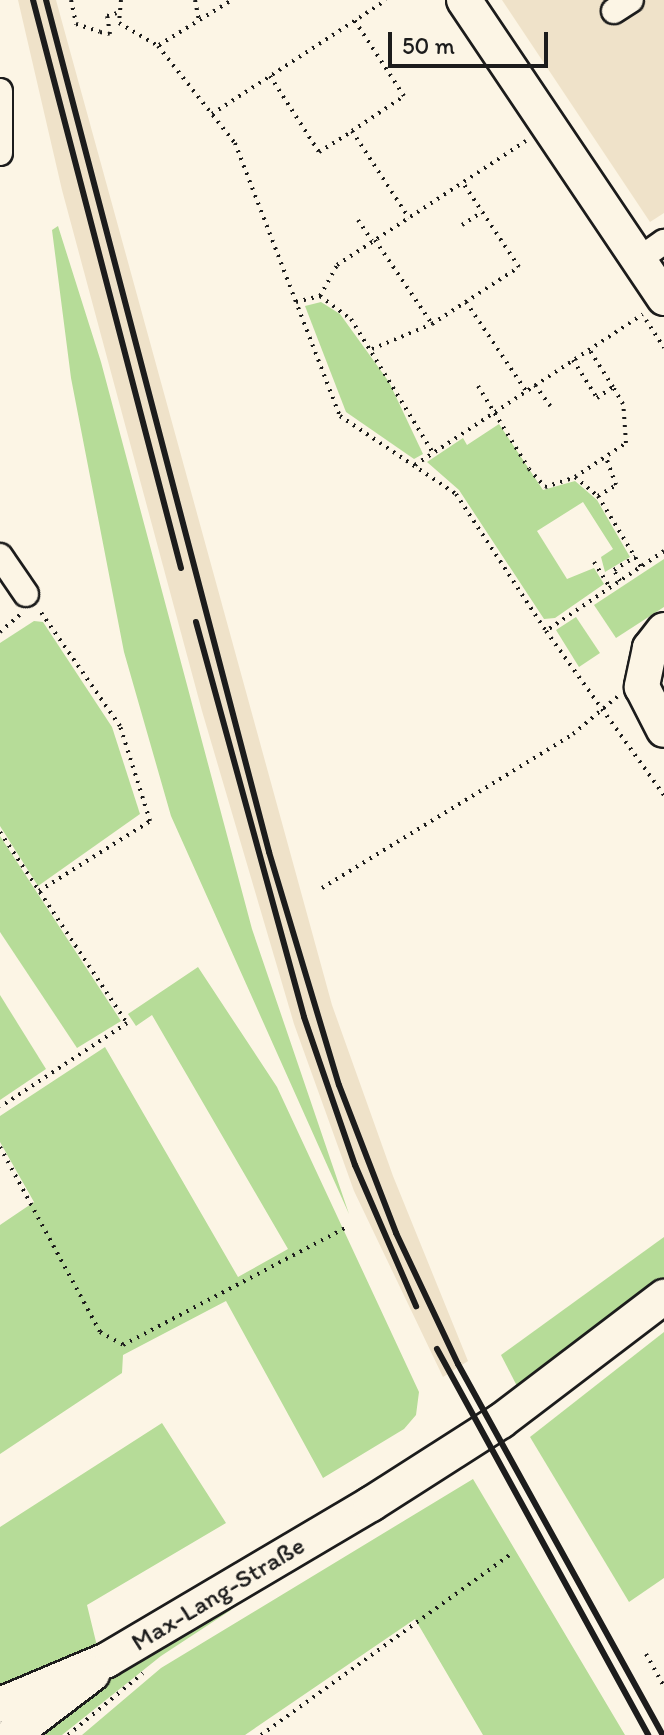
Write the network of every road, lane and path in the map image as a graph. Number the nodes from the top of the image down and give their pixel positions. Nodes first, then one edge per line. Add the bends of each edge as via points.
1 (71, 0) edge
2 (121, 0) edge
3 (195, 0) edge
4 (232, 0) edge
5 (386, 0) edge
6 (464, 0) edge
7 (117, 13) junction
8 (199, 21) junction
9 (355, 21) junction
10 (158, 46) junction
11 (270, 76) junction
12 (0, 91) edge
13 (212, 114) junction
14 (352, 131) junction
15 (528, 140) dead end
16 (0, 153) edge
17 (463, 183) junction
18 (482, 212) junction
19 (409, 218) junction
20 (358, 220) dead end
21 (462, 225) dead end
22 (374, 241) junction
23 (651, 251) edge
24 (320, 296) junction
25 (664, 298) edge
26 (296, 302) junction
27 (466, 302) junction
28 (432, 324) junction
29 (664, 348) edge
30 (372, 349) junction
31 (589, 349) junction
32 (573, 360) junction
33 (535, 385) junction
34 (478, 386) dead end
35 (613, 387) junction
36 (526, 391) junction
37 (550, 406) dead end
38 (495, 412) junction
39 (433, 453) junction
40 (606, 458) junction
41 (415, 465) junction
42 (575, 477) junction
43 (598, 496) junction
44 (664, 551) edge
45 (0, 556) edge
46 (635, 557) junction
47 (594, 562) dead end
48 (641, 567) junction
49 (620, 581) junction
50 (610, 588) junction
51 (30, 601) joint
52 (664, 630) edge
53 (546, 631) junction
54 (602, 707) junction
55 (664, 730) edge
56 (664, 795) edge
57 (0, 832) edge
58 (322, 888) dead end
59 (39, 891) junction
60 (0, 1107) edge
61 (0, 1147) edge
62 (345, 1228) dead end
63 (664, 1297) edge
64 (510, 1555) dead end
65 (646, 1654) dead end
66 (107, 1660) junction
67 (664, 1687) edge
68 (0, 1705) edge
69 (12, 1735) edge
70 (261, 1735) edge

1 - 7 path via 76,24 100,32 110,34 107,16
2 - 7 path
3 - 8 path
4 - 8 path
5 - 9 path
6 - 23 main road
7 - 10 path via 119,23
8 - 10 path
9 - 11 path
9 - 14 path via 404,96
10 - 13 path
11 - 13 path
11 - 14 path via 319,152
12 - 16 street
13 - 26 path via 235,143
14 - 19 path
15 - 17 path
17 - 18 path
17 - 19 path
18 - 21 path
18 - 27 path via 519,267
19 - 22 path
20 - 22 path
22 - 24 path via 337,265
22 - 28 path
23 - 25 main road
24 - 26 path
24 - 30 path via 351,319
26 - 41 path via 340,416
27 - 28 path
27 - 36 path
28 - 30 path
29 - 31 path via 643,314
30 - 39 path
31 - 32 path
31 - 35 path
32 - 33 path
32 - 35 path via 597,398
33 - 36 path
33 - 37 path
34 - 38 path
35 - 40 path via 627,423 626,443
36 - 38 path
38 - 39 path
38 - 42 path via 545,487
39 - 41 path
40 - 42 path
40 - 43 path via 616,485
41 - 53 path via 456,494
42 - 43 path
43 - 46 path
44 - 48 path
45 - 51 street
46 - 48 path
46 - 49 path via 614,570
47 - 50 path
48 - 49 path
49 - 50 path
50 - 53 path
51 - 59 path via 120,726 150,821
52 - 55 main road via 650,648 642,687
53 - 54 path
54 - 56 path
54 - 58 path via 573,734
57 - 59 path
59 - 60 path via 127,1023
61 - 62 path via 100,1332 123,1345
63 - 66 main road, Max-Lang-Straße via 501,1421
64 - 70 path
65 - 67 path
66 - 68 main road, Max-Lang-Straße
66 - 69 main road, Max-Lang-Straße

